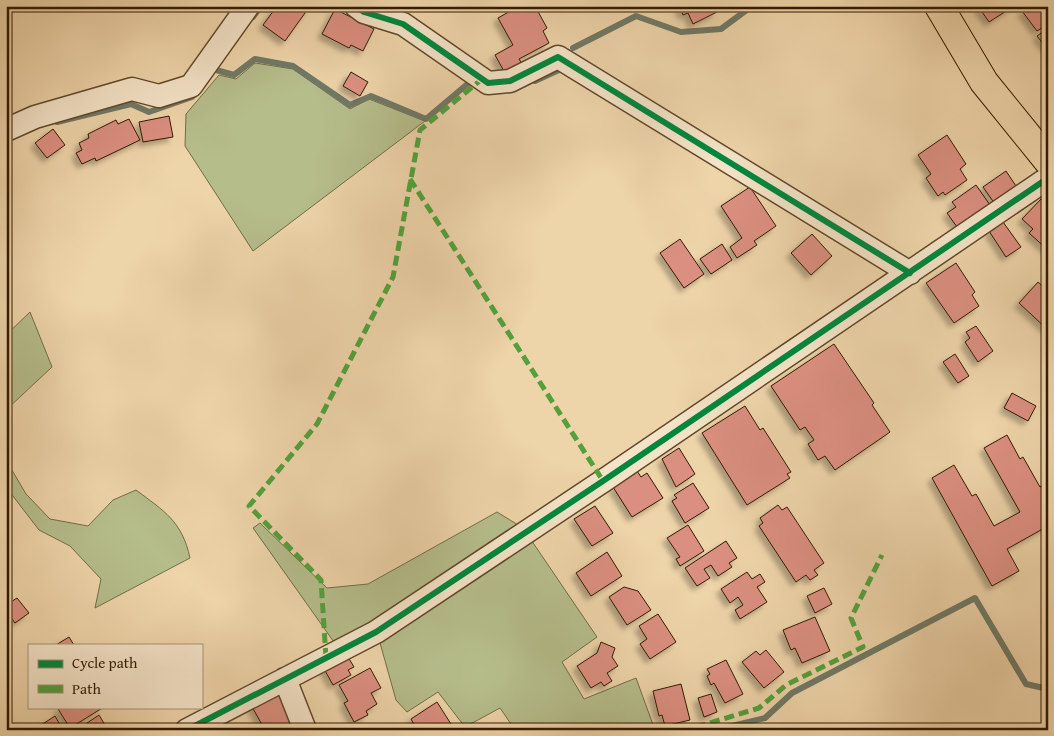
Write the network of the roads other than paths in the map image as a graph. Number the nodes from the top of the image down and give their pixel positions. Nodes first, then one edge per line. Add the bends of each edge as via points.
1 (248, 6) edge
2 (356, 6) edge
3 (939, 6) edge
4 (6, 130) edge
5 (1048, 161) edge
6 (1048, 178) edge
7 (910, 273) junction
8 (285, 679) junction
9 (187, 730) edge
10 (305, 730) edge

1 - 4 street via 191,86 159,96 132,89 35,117
2 - 7 street via 364,12 403,24 488,84 510,81 558,57
3 - 5 main road via 984,82
6 - 7 street
7 - 8 street via 376,632
8 - 9 street
8 - 10 street

